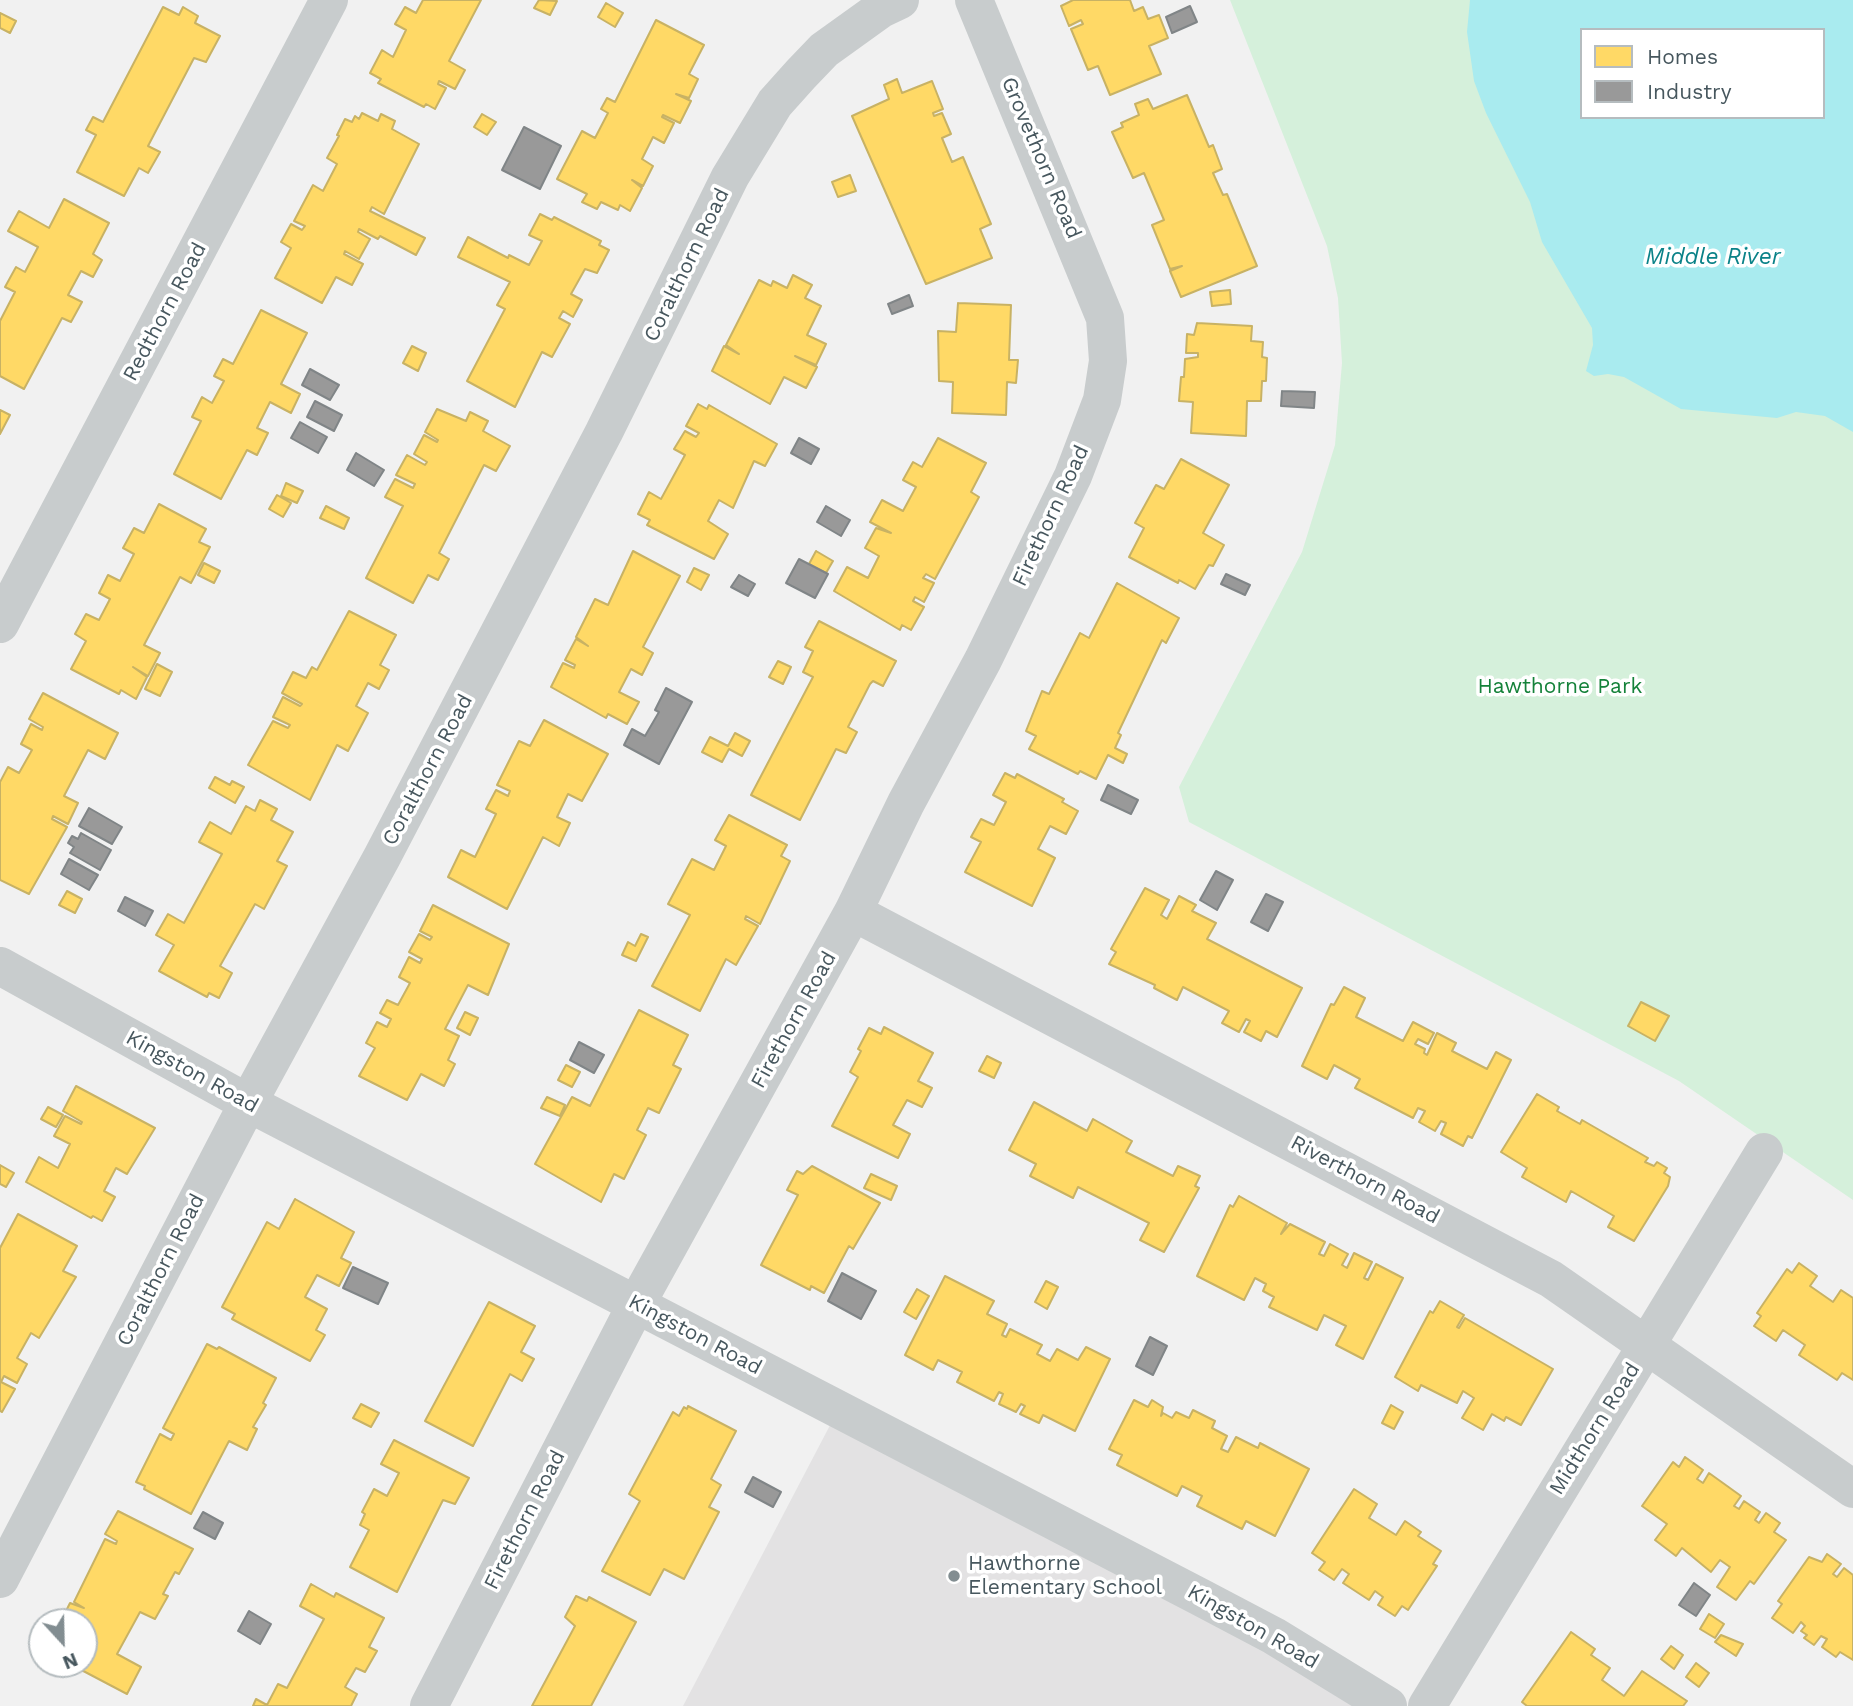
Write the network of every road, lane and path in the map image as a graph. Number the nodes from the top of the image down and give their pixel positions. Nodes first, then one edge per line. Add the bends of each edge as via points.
1 (330, 0) edge
2 (900, 0) edge
3 (974, 0) edge
4 (1105, 317) joint
5 (0, 624) edge
6 (853, 912) junction
7 (0, 966) edge
8 (248, 1103) junction
9 (1763, 1152) dead end
10 (637, 1303) junction
11 (1648, 1346) junction
12 (1853, 1489) edge
13 (0, 1579) edge
14 (429, 1706) edge
15 (1388, 1706) edge
16 (1426, 1706) edge

1 - 5 street, Redthorn Road
2 - 8 street, Coralthorn Road via 824,50 775,103 737,166 382,857
3 - 4 street, Grovethorn Road
4 - 6 street, Firethorn Road via 1108,361 1102,400 1073,476
6 - 10 street, Firethorn Road
6 - 11 street, Riverthorn Road via 1551,1279
7 - 8 street, Kingston Road
8 - 10 street, Kingston Road
8 - 13 street, Coralthorn Road
9 - 11 street, Midthorn Road
10 - 14 street, Firethorn Road
10 - 15 street, Kingston Road via 1273,1636
11 - 12 street, Riverthorn Road
11 - 16 street, Midthorn Road

